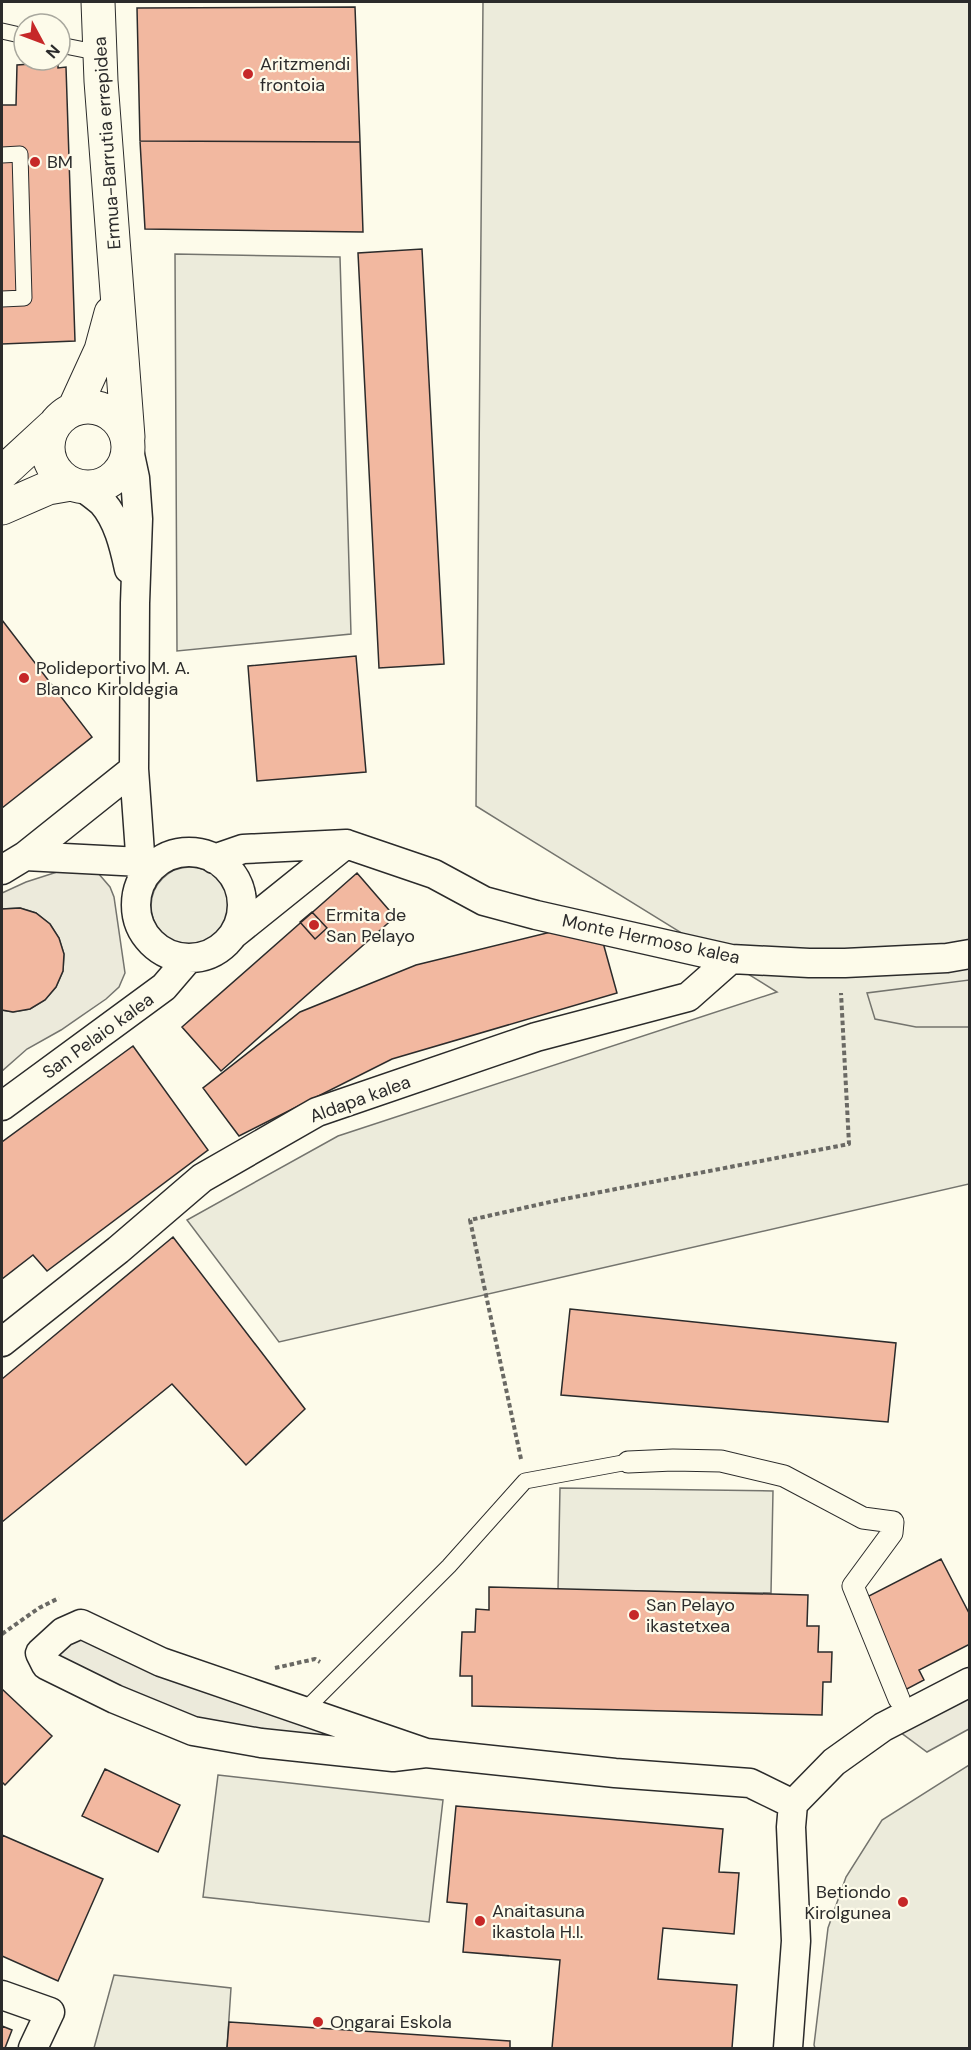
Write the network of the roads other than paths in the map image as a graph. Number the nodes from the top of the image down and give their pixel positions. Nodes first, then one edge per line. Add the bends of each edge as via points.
1 (98, 2) edge
2 (72, 47) edge
3 (100, 53) junction
4 (2, 155) edge
5 (115, 284) junction
6 (2, 299) edge
7 (63, 418) junction
8 (128, 444) junction
9 (2, 473) edge
10 (77, 485) junction
11 (2, 507) edge
12 (135, 603) junction
13 (134, 769) junction
14 (346, 844) junction
15 (214, 858) junction
16 (14, 863) edge
17 (141, 871) junction
18 (234, 934) junction
19 (969, 954) edge
20 (188, 959) junction
21 (730, 959) junction
22 (2, 1106) edge
23 (2, 1342) edge
24 (628, 1462) joint
25 (969, 1682) edge
26 (900, 1699) dead end
27 (305, 1710) junction
28 (426, 1753) junction
29 (793, 1804) junction
30 (2, 1995) edge
31 (33, 2049) edge
32 (788, 2049) edge

1 - 3 street, Ermua-Barrutia errepidea
2 - 3 lane
3 - 5 street, Ermua-Barrutia errepidea
4 - 6 lane via 20,154 24,298
5 - 7 street, Ermua-Barrutia errepidea via 101,350
5 - 8 street, Ermua-Barrutia errepidea
7 - 8 street via 87,406 101,408 122,424
7 - 9 street
7 - 10 street via 48,439 48,452 60,476
8 - 10 street via 119,474 96,487
8 - 12 street via 138,519
10 - 11 street via 48,488
10 - 12 street via 101,502 115,523 125,550
12 - 13 street
13 - 16 street
13 - 17 street
14 - 15 street, Monte Hermoso kalea via 243,849
14 - 18 street
14 - 21 street, Monte Hermoso kalea via 434,874 484,901
15 - 17 street via 182,853
15 - 18 street via 238,884 241,918
16 - 17 street
17 - 20 street via 137,916 143,933 170,955
18 - 20 street via 206,956
19 - 21 street, Monte Hermoso kalea via 845,963
20 - 22 street, San Pelaio kalea via 164,987
21 - 23 street, Aldapa kalea via 688,997 536,1037 316,1112 202,1178
24 - 26 street via 721,1461 784,1476 863,1518 893,1522 892,1533 853,1586
24 - 27 lane via 525,1481 449,1566
25 - 29 street via 883,1727 834,1762
27 - 28 street
27 - 28 street via 161,1662 81,1624 63,1632 40,1653 46,1665 194,1731 261,1743 393,1757
28 - 29 street via 750,1783
29 - 32 street via 796,1941
30 - 31 street via 50,2012

